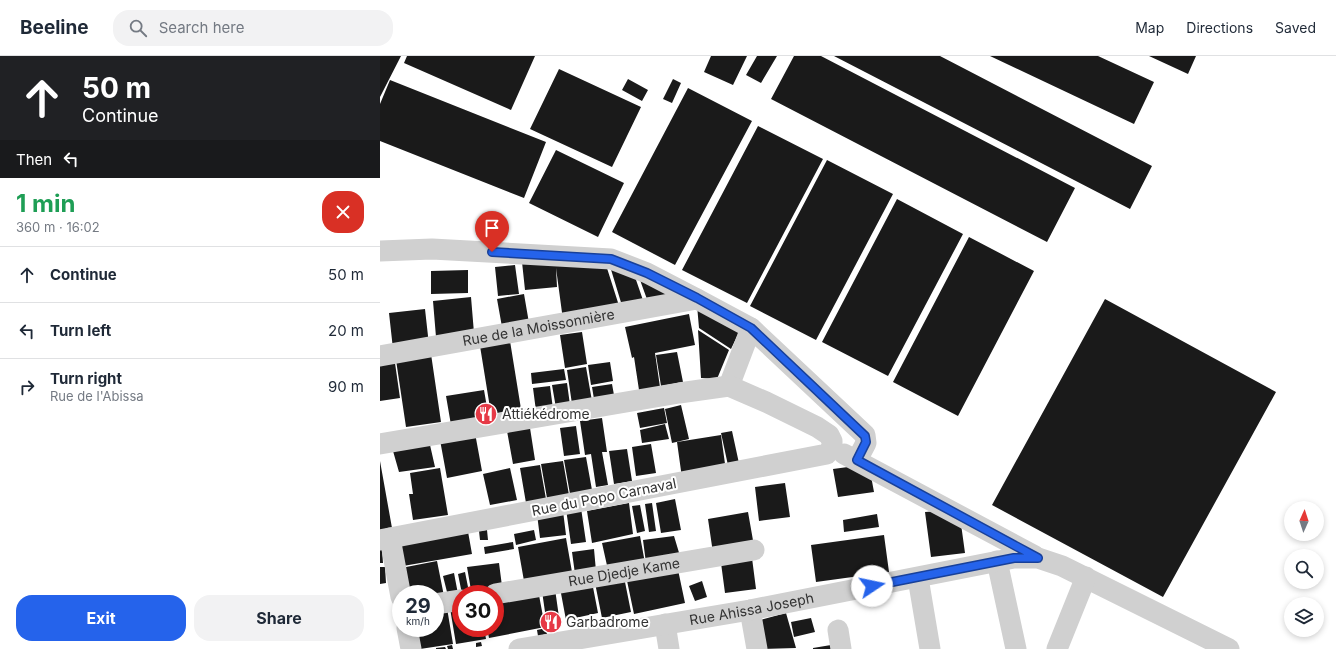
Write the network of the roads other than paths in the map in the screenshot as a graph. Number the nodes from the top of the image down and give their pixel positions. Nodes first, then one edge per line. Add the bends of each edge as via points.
1 (380, 251) edge
2 (697, 298) junction
3 (751, 328) junction
4 (380, 356) edge
5 (727, 387) junction
6 (380, 444) edge
7 (830, 450) junction
8 (857, 460) junction
9 (385, 539) edge
10 (754, 550) dead end
11 (1038, 558) junction
12 (990, 562) junction
13 (1086, 577) junction
14 (918, 578) junction
15 (398, 585) edge
16 (504, 592) edge
17 (750, 610) junction
18 (665, 624) junction
19 (409, 637) edge
20 (584, 644) edge
21 (411, 649) edge
22 (518, 649) edge
23 (669, 649) edge
24 (757, 649) edge
25 (930, 649) edge
26 (1016, 649) edge
27 (1057, 649) edge
28 (1230, 649) edge

1 - 2 street via 432,250 611,259 647,273
2 - 3 street
2 - 4 street, Rue de la Moissonnière
3 - 5 street
3 - 8 street via 865,436 866,442
5 - 6 street
5 - 7 street via 760,399 817,427 829,435 832,441
7 - 8 street
7 - 9 street, Rue du Popo Carnaval
8 - 11 street
9 - 15 street
10 - 16 street, Rue Djedje Kame
11 - 12 street, Rue Ahissa Joseph
11 - 13 street
12 - 14 street, Rue Ahissa Joseph
12 - 26 street
13 - 27 street
13 - 28 street
14 - 17 street, Rue Ahissa Joseph
14 - 25 street
17 - 18 street, Rue Ahissa Joseph
17 - 24 street
18 - 20 street, Rue Ahissa Joseph
18 - 23 street
19 - 21 street
20 - 22 street, Rue Ahissa Joseph

